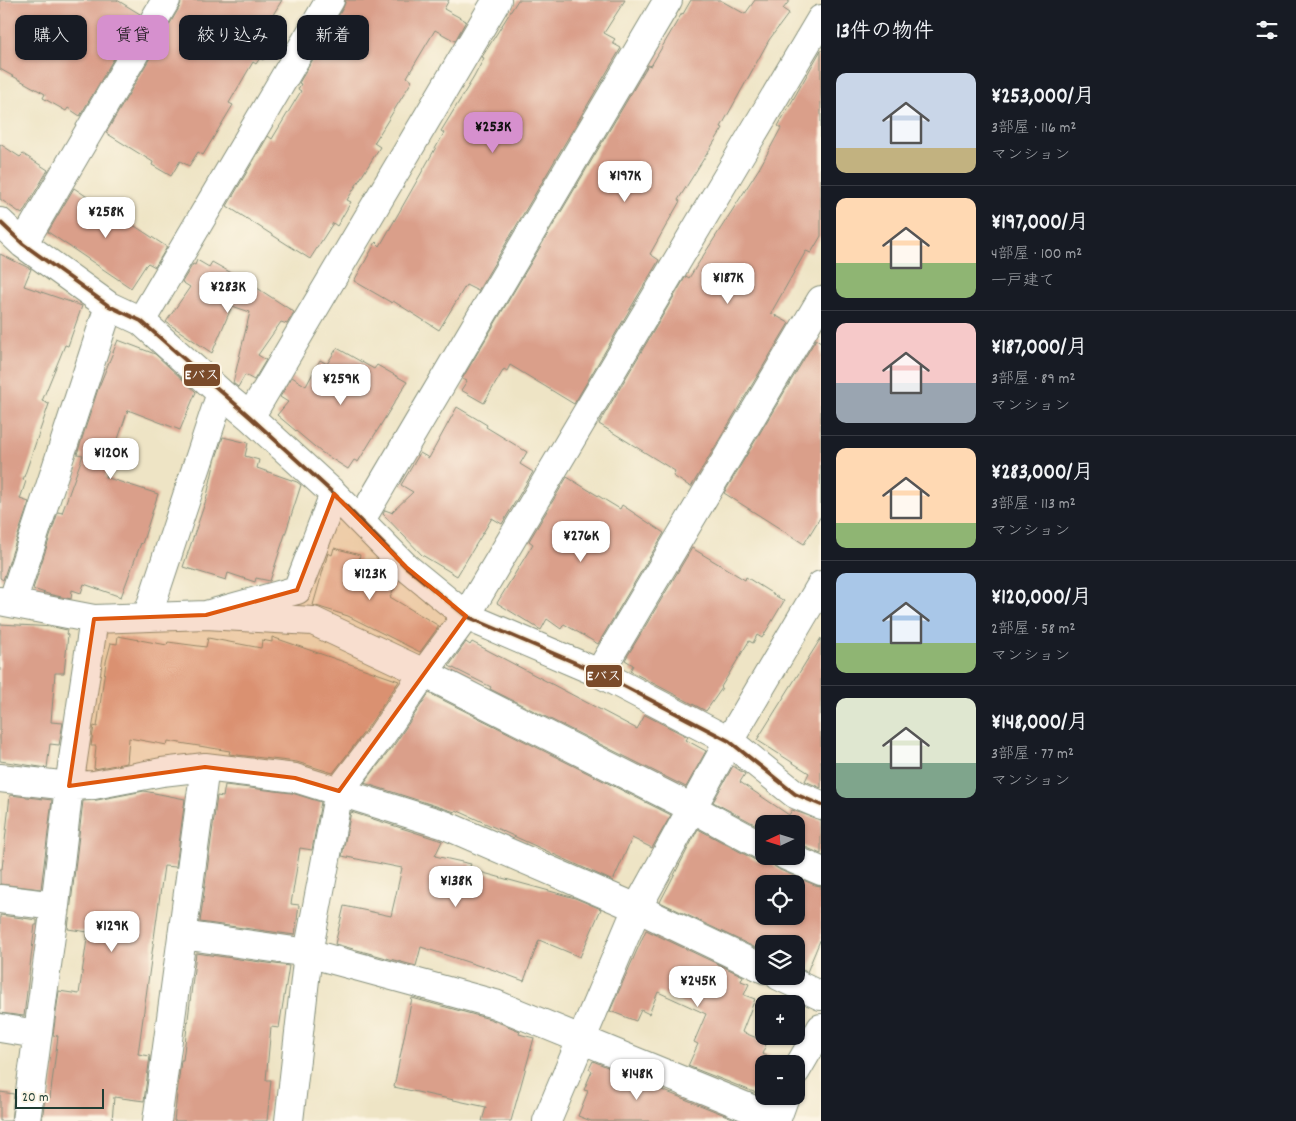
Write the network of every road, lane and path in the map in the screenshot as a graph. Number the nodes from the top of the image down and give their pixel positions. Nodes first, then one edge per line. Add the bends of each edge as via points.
1 (166, 0) edge
2 (330, 0) edge
3 (497, 0) edge
4 (668, 0) edge
5 (818, 0) edge
6 (821, 2) edge
7 (821, 19) edge
8 (0, 222) edge
9 (22, 244) junction
10 (821, 300) edge
11 (109, 306) junction
12 (141, 322) junction
13 (221, 393) junction
14 (250, 417) junction
15 (334, 494) junction
16 (362, 520) junction
17 (821, 585) edge
18 (6, 602) edge
19 (206, 615) junction
20 (147, 616) junction
21 (466, 616) junction
22 (94, 619) junction
23 (424, 673) junction
24 (599, 673) junction
25 (730, 742) junction
26 (205, 767) junction
27 (0, 778) edge
28 (69, 786) junction
29 (339, 791) junction
30 (821, 805) edge
31 (692, 808) junction
32 (755, 842) edge
33 (805, 864) edge
34 (821, 871) edge
35 (0, 899) edge
36 (55, 906) junction
37 (637, 908) junction
38 (182, 935) junction
39 (308, 953) junction
40 (755, 965) edge
41 (798, 985) edge
42 (821, 996) edge
43 (0, 1028) edge
44 (821, 1028) edge
45 (37, 1034) junction
46 (582, 1039) junction
47 (805, 1055) edge
48 (779, 1112) edge
49 (26, 1121) edge
50 (157, 1121) edge
51 (289, 1121) edge
52 (547, 1121) edge

1 - 9 street
2 - 12 street
3 - 14 street
4 - 16 street
5 - 6 street
7 - 21 street
8 - 9 street
9 - 11 street
10 - 24 street
11 - 12 street
11 - 18 street
12 - 13 street
13 - 14 street
13 - 20 street
14 - 15 street
15 - 16 street
15 - 19 street via 297,590
16 - 21 street via 406,568
17 - 25 street
18 - 22 street
19 - 20 street
19 - 23 street via 312,621
20 - 22 street
21 - 23 street
21 - 24 street
22 - 28 street
23 - 29 street
23 - 31 street
24 - 25 street
25 - 30 street via 794,794
25 - 31 street
26 - 28 street
26 - 29 street via 295,778
26 - 38 street
27 - 28 street
28 - 36 street
29 - 37 street via 445,824
29 - 39 street
31 - 32 street
31 - 37 street
33 - 34 street
35 - 36 street
36 - 45 street
37 - 40 street
37 - 46 street
38 - 39 street
38 - 50 street
39 - 46 street via 494,1004
39 - 51 street
41 - 42 street
43 - 45 street
44 - 47 street
45 - 49 street
46 - 48 street
46 - 52 street

